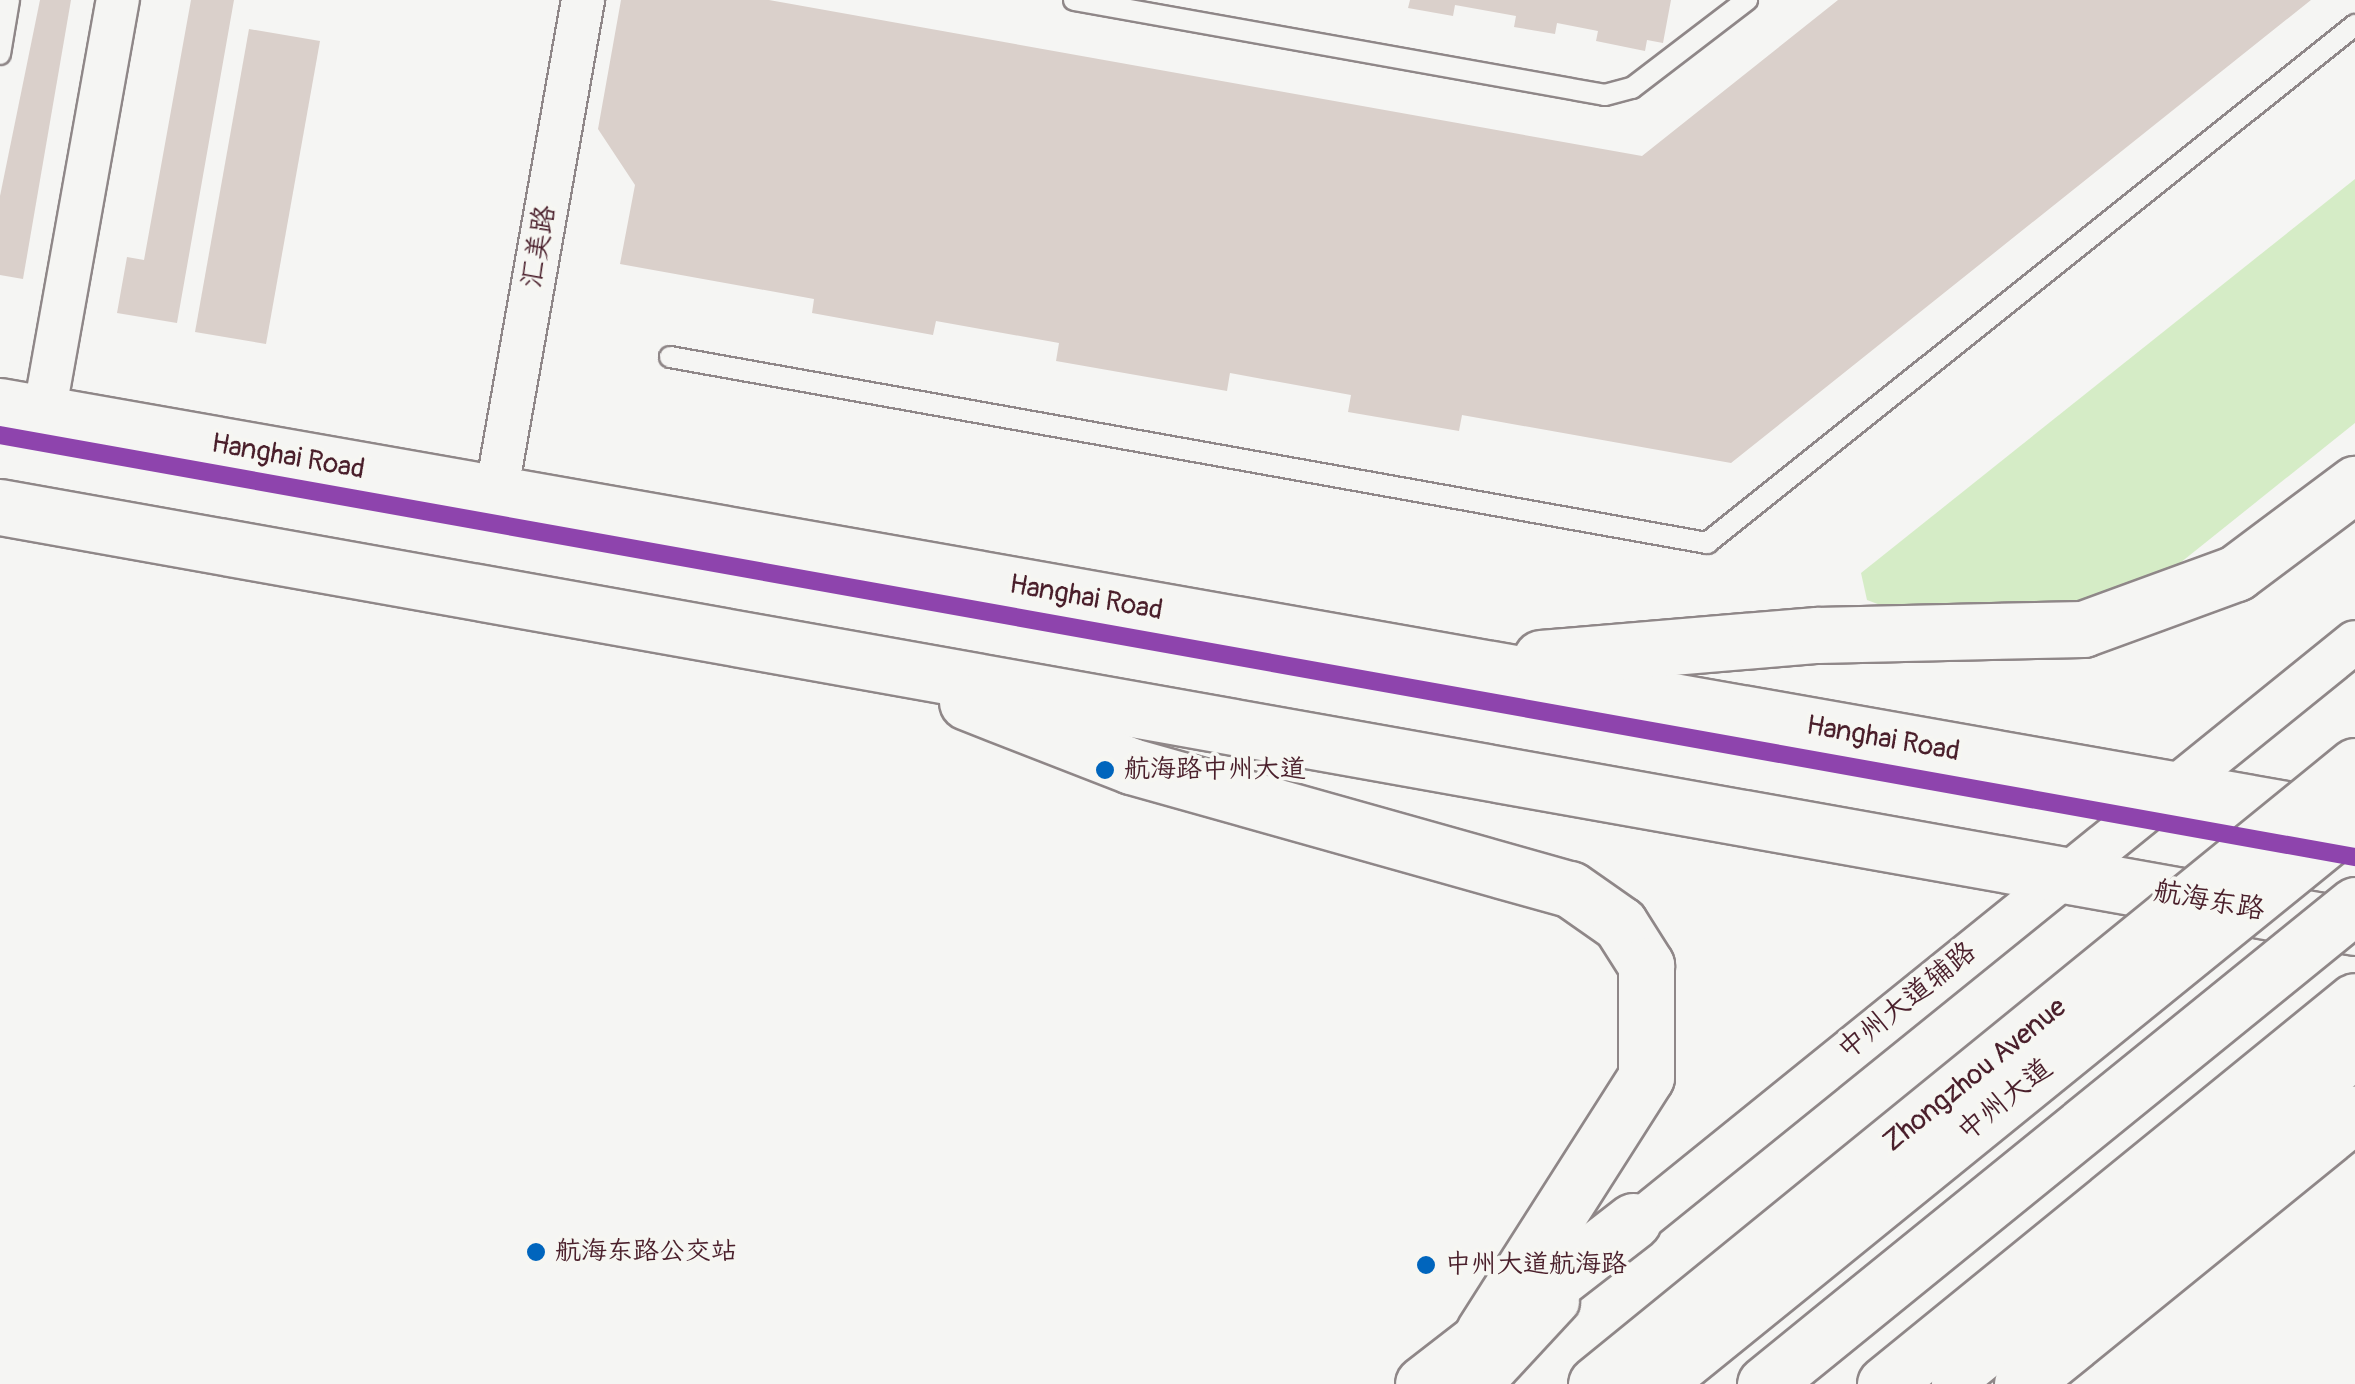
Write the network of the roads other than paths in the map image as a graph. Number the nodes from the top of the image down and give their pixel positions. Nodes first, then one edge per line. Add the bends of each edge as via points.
1 (9, 0) edge
2 (118, 0) edge
3 (583, 0) edge
4 (1074, 0) edge
5 (1747, 0) edge
6 (2355, 25) edge
7 (0, 54) edge
8 (670, 358) dead end
9 (22, 410) edge
10 (2355, 484) edge
11 (496, 494) junction
12 (0, 508) edge
13 (2355, 642) edge
14 (1463, 665) junction
15 (901, 671) junction
16 (2355, 766) edge
17 (2172, 789) junction
18 (2355, 818) edge
19 (2064, 875) junction
20 (2355, 905) edge
21 (2355, 927) edge
22 (2355, 1001) edge
23 (2355, 1058) edge
24 (2355, 1113) edge
25 (1632, 1221) joint
26 (1482, 1359) edge
27 (1424, 1384) edge
28 (1596, 1384) edge
29 (1655, 1384) edge
30 (1765, 1384) edge
31 (1885, 1384) edge
32 (1953, 1384) edge
33 (2022, 1384) edge

1 - 7 lane
2 - 9 street
3 - 11 street, 汇美路
4 - 5 lane via 1605,95 1632,88
6 - 8 lane via 1707,543
9 - 11 main road, Hanghai Road
10 - 14 main road via 2236,573 2083,629 1816,635
11 - 14 main road, Hanghai Road
12 - 15 main road
13 - 17 street, 中州大道辅路
14 - 17 main road, Hanghai Road
15 - 19 main road
15 - 26 main road via 1042,738 1570,889 1620,924 1646,965 1646,1077
16 - 28 main road, Zhongzhou Avenue, bridge
17 - 18 main road
17 - 19 street, 中州大道辅路
18 - 29 main road, 中州大道, bridge
19 - 21 main road, 航海东路
19 - 25 street, 中州大道辅路
20 - 30 main road, bridge
22 - 31 main road
23 - 32 street
24 - 33 main road
25 - 26 main road
26 - 27 main road

